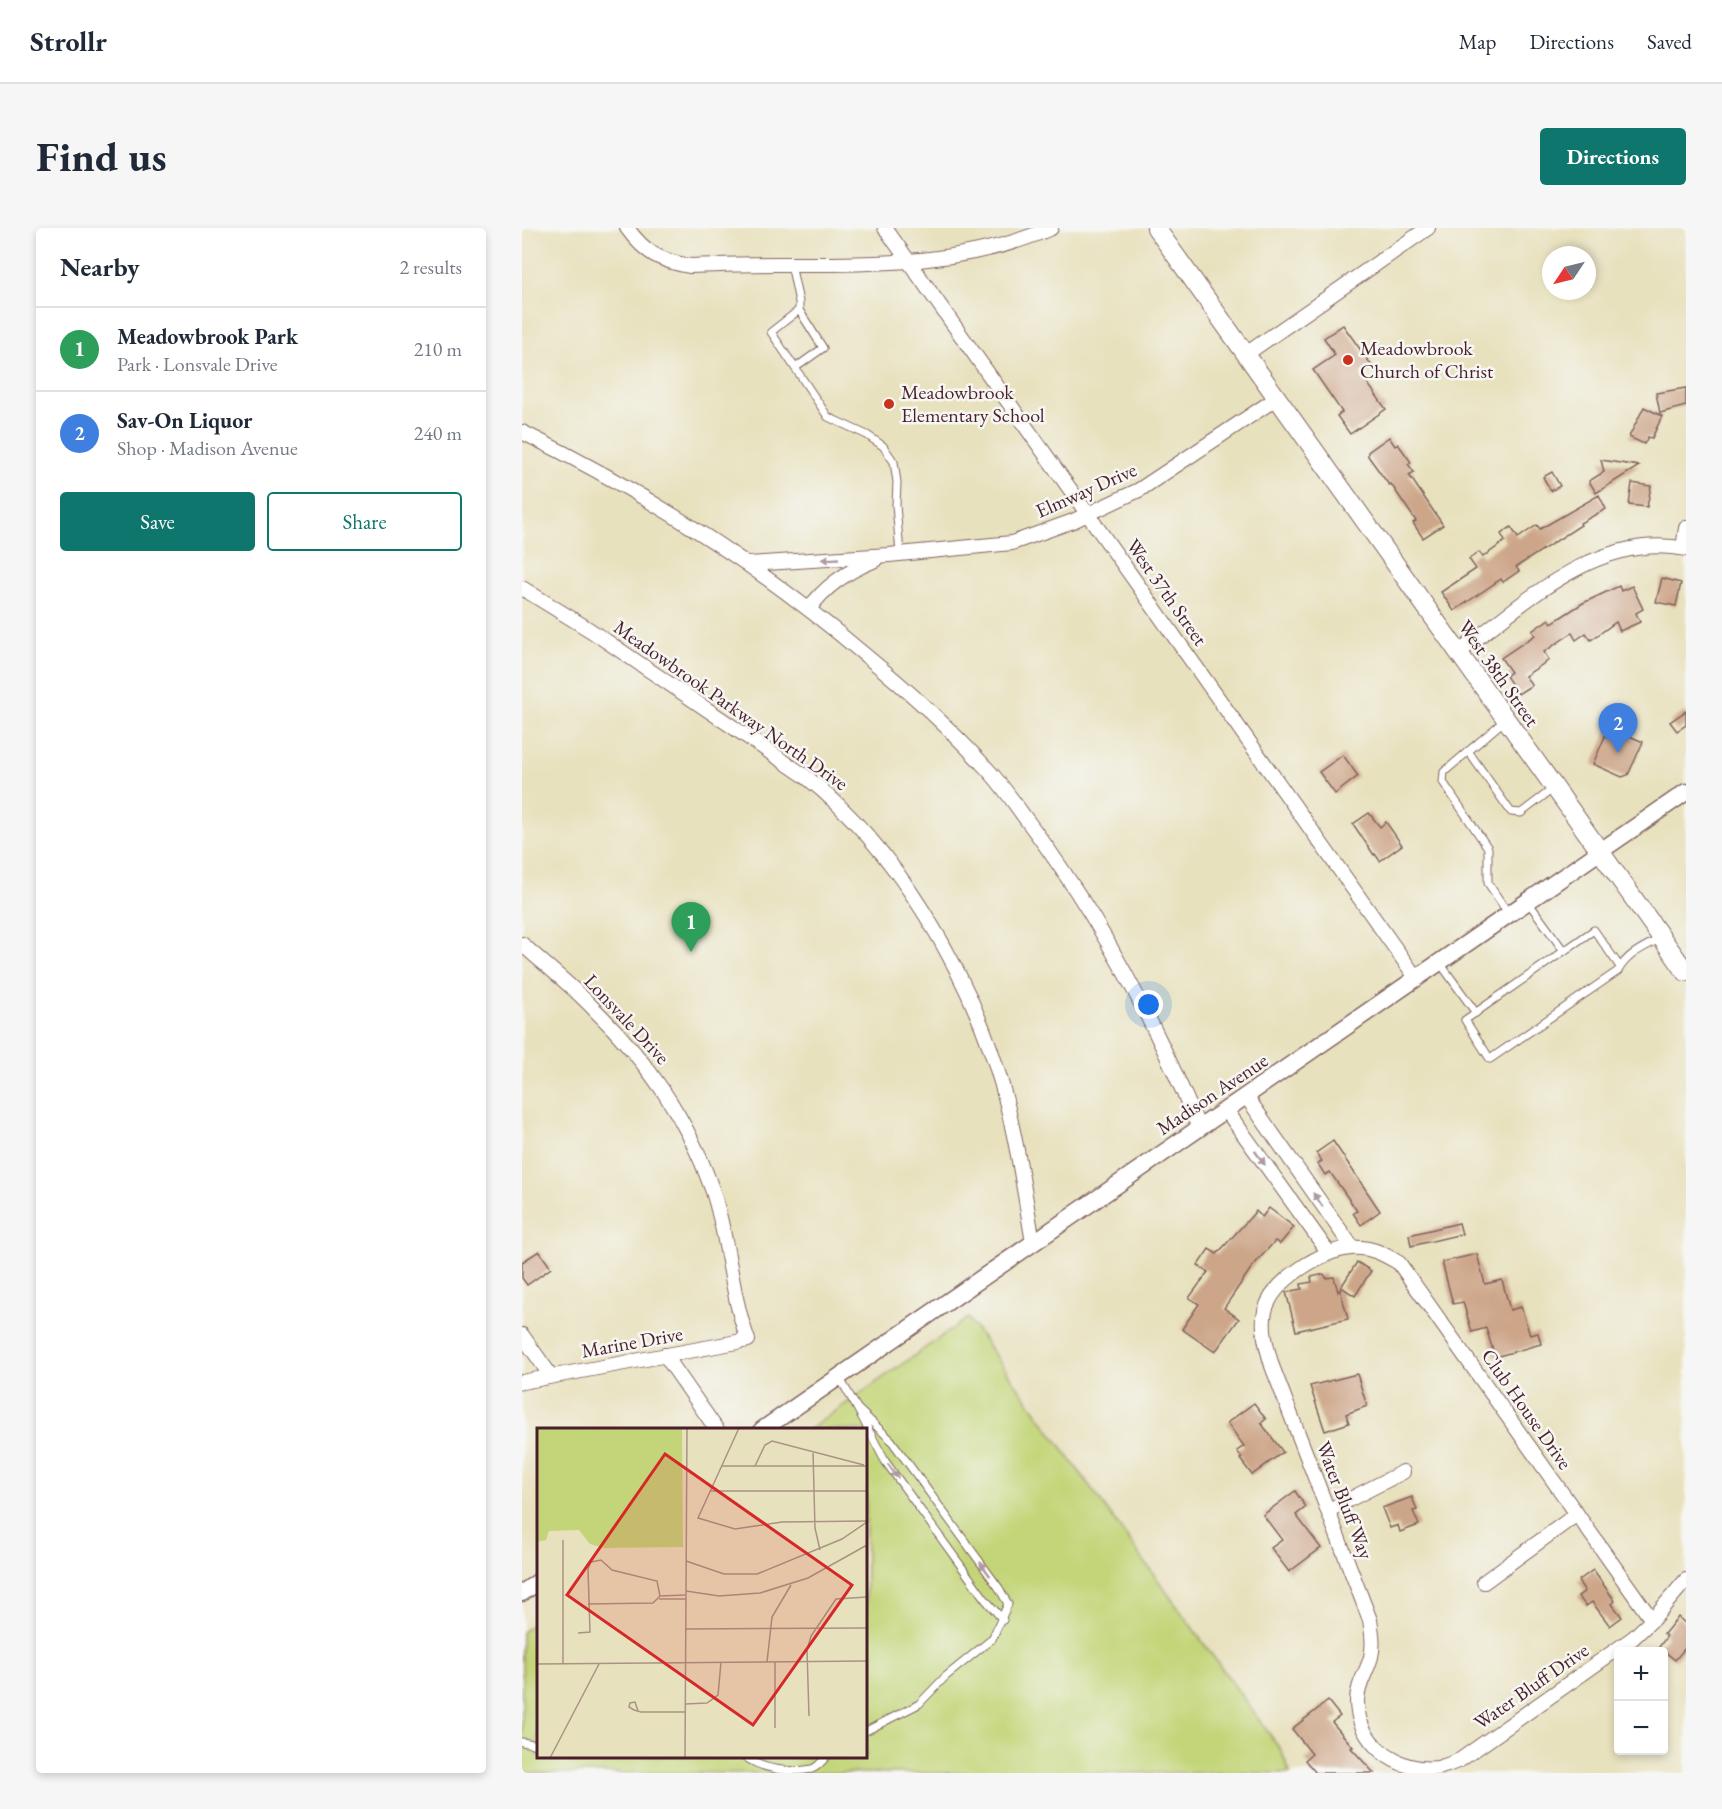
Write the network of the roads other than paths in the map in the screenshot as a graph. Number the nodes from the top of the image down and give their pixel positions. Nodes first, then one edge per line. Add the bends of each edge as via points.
1 (627, 228) edge
2 (885, 228) edge
3 (1051, 228) edge
4 (1156, 228) edge
5 (1428, 228) edge
6 (908, 260) junction
7 (791, 264) junction
8 (799, 310) junction
9 (1246, 354) junction
10 (795, 368) junction
11 (1277, 398) junction
12 (522, 432) edge
13 (1088, 513) junction
14 (1686, 528) edge
15 (1684, 548) edge
16 (894, 554) junction
17 (749, 564) junction
18 (522, 588) edge
19 (809, 609) junction
20 (1458, 653) junction
21 (1505, 719) junction
22 (1468, 751) junction
23 (1554, 788) junction
24 (1686, 792) edge
25 (1600, 852) junction
26 (1528, 902) junction
27 (1510, 915) junction
28 (1661, 938) junction
29 (522, 944) edge
30 (1564, 951) junction
31 (1440, 963) junction
32 (1684, 966) edge
33 (1620, 967) junction
34 (1417, 979) junction
35 (1476, 1013) junction
36 (1246, 1096) junction
37 (1226, 1110) junction
38 (1199, 1128) junction
39 (1033, 1243) junction
40 (1352, 1248) junction
41 (1329, 1253) junction
42 (522, 1335) edge
43 (748, 1340) joint
44 (665, 1355) junction
45 (551, 1376) junction
46 (838, 1377) junction
47 (522, 1382) edge
48 (857, 1408) junction
49 (716, 1428) edge
50 (765, 1428) edge
51 (1403, 1472) dead end
52 (1329, 1510) junction
53 (1577, 1514) junction
54 (1686, 1580) edge
55 (1484, 1582) dead end
56 (537, 1583) edge
57 (522, 1593) edge
58 (1003, 1620) junction
59 (1652, 1620) junction
60 (867, 1730) edge
61 (522, 1742) edge
62 (537, 1745) edge
63 (746, 1758) edge
64 (825, 1758) edge
65 (1407, 1770) edge

1 - 7 street via 641,246 672,263
2 - 6 street, West 37th Street
3 - 6 street via 1022,241 961,256
4 - 9 main road
5 - 9 street
6 - 7 street
6 - 13 street, West 37th Street
7 - 8 lane
8 - 10 lane via 771,332
8 - 10 lane via 823,348
9 - 11 main road, West 38th Street
10 - 16 lane via 828,417 867,435 883,446 894,462
11 - 13 street, Elmway Drive via 1139,490
11 - 20 main road, West 38th Street
12 - 17 street via 654,502
13 - 16 street, Elmway Drive via 1012,543
13 - 34 street, West 37th Street
14 - 15 street
15 - 20 street via 1638,546 1615,551 1564,574
16 -> 17 street, Elmway Drive
16 - 19 street, Elmway Drive via 861,566 836,581
17 - 19 street
18 - 39 street, Meadowbrook Parkway North Drive via 805,776 830,795 868,836 932,925 978,1017 1009,1115
19 - 38 street via 924,704 991,773 1040,838 1099,924 1178,1078
20 - 21 main road, West 38th Street
21 - 22 lane
21 - 23 main road, West 38th Street
22 - 23 lane via 1511,812 1521,813
22 - 27 lane via 1444,772 1443,782 1488,848 1488,883
23 - 25 main road, West 38th Street
24 - 25 street, Madison Avenue
25 - 26 street, Madison Avenue
25 - 28 main road, West 38th Street
26 - 27 street, Madison Avenue
26 - 30 lane
27 - 31 street, Madison Avenue
28 - 32 main road, West 38th Street
28 - 33 lane via 1625,959
29 - 43 street, Lonsvale Drive via 592,1006 643,1061 687,1130 720,1214
30 - 33 lane via 1594,930
30 - 35 lane
31 - 34 street, Madison Avenue
31 - 35 lane
33 - 35 lane via 1490,1059 1465,1020
34 - 36 street, Madison Avenue
36 - 37 street, Madison Avenue
40 -> 36 street
37 - 38 street, Madison Avenue
37 -> 41 street
38 - 39 street, Madison Avenue
39 - 46 street, Madison Avenue
40 - 41 street, Club House Drive
40 - 53 street, Club House Drive via 1377,1250 1399,1263
41 - 52 street, Water Bluff Way via 1283,1281 1272,1293 1263,1327 1272,1366
42 - 45 street
43 - 44 street, Marine Drive
44 - 45 street, Marine Drive
44 - 49 street
45 - 47 street, Marine Drive
46 - 48 lane
46 - 50 street, Madison Avenue
48 -> 58 lane via 885,1461
58 -> 48 lane via 1008,1604 999,1588 891,1440
51 - 52 street
52 - 65 street, Water Bluff Way via 1370,1620 1373,1639 1371,1659 1357,1700 1360,1723 1371,1744
53 - 55 street
53 - 59 street, Club House Drive
54 - 59 street, Water Bluff Drive
56 - 57 street
58 - 60 lane via 992,1639 919,1704
59 - 65 street, Water Bluff Drive via 1633,1638 1460,1760 1436,1769
61 - 62 lane
63 - 64 lane via 782,1772 814,1768

